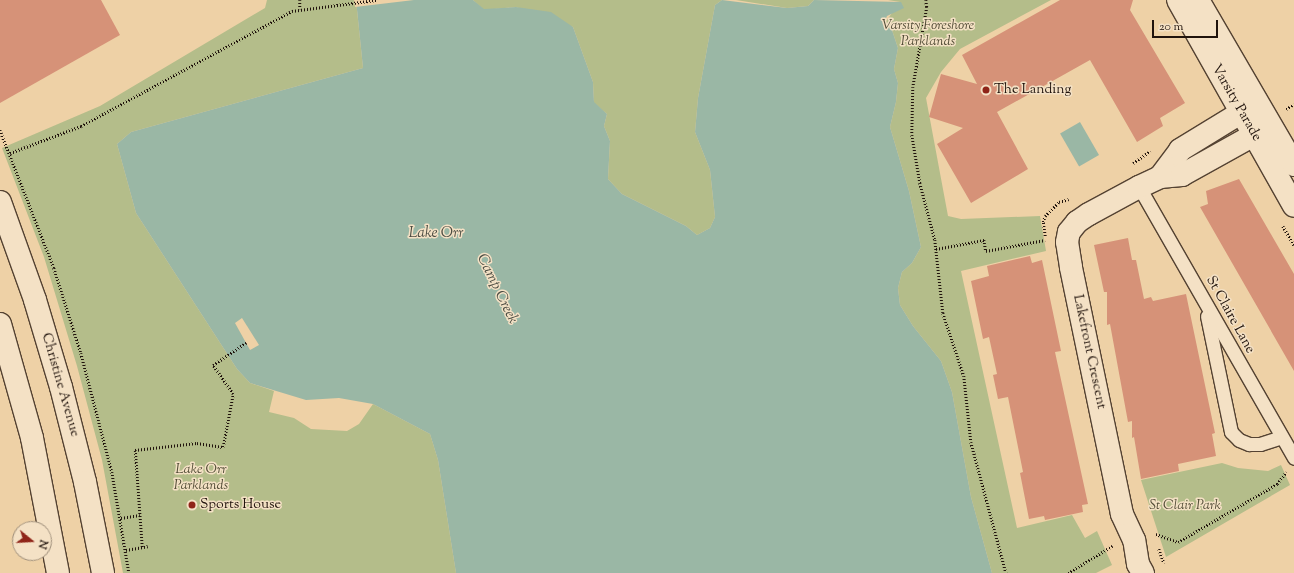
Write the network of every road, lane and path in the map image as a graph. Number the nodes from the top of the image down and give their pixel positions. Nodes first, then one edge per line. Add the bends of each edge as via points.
1 (300, 0) edge
2 (376, 0) edge
3 (926, 0) edge
4 (1178, 0) edge
5 (1201, 6) edge
6 (304, 9) junction
7 (1294, 104) edge
8 (1284, 110) dead end
9 (1256, 126) junction
10 (1152, 148) dead end
11 (10, 153) dead end
12 (1131, 165) dead end
13 (1294, 165) edge
14 (1139, 187) junction
15 (1075, 196) dead end
16 (0, 202) edge
17 (1294, 206) edge
18 (1045, 240) junction
19 (1047, 246) dead end
20 (936, 249) junction
21 (1204, 302) junction
22 (0, 324) edge
23 (246, 343) dead end
24 (1281, 437) junction
25 (1294, 458) edge
26 (140, 515) junction
27 (121, 518) dead end
28 (1148, 531) dead end
29 (1119, 542) dead end
30 (148, 546) dead end
31 (142, 547) junction
32 (126, 550) dead end
33 (58, 573) edge
34 (102, 573) edge
35 (1006, 573) edge
36 (1068, 573) edge
37 (1143, 573) edge

1 - 6 path via 299,9
2 - 6 path
3 - 20 path via 927,7 913,87 912,135 920,183
4 - 9 street, Varsity Parade
5 - 9 street, Varsity Parade
6 - 11 path via 292,11 81,126
7 - 8 path
9 - 13 street, Varsity Parade
9 - 14 street, Lakefront Crescent via 1182,175 1160,177
9 - 17 street, Varsity Parade
10 - 12 path
14 - 21 lane, St Claire Lane
14 - 37 street, Lakefront Crescent via 1077,222 1069,232 1067,242 1122,514 1134,540 1138,564
15 - 18 path via 1059,202 1045,216
16 - 34 street, Christine Avenue via 35,300 61,387 85,482
18 - 19 path
18 - 20 path via 986,251 984,240
20 - 35 path via 943,313 964,376 972,442
21 - 24 lane, St Claire Lane
21 - 24 lane via 1231,432 1239,440 1249,444 1260,444
22 - 33 street via 32,438
23 - 26 path via 213,365 233,394 223,447 197,444 135,450
24 - 25 lane, St Claire Lane
25 - 28 path via 1277,484 1178,542
26 - 27 path
26 - 31 path
29 - 36 path
30 - 31 path
31 - 32 path

